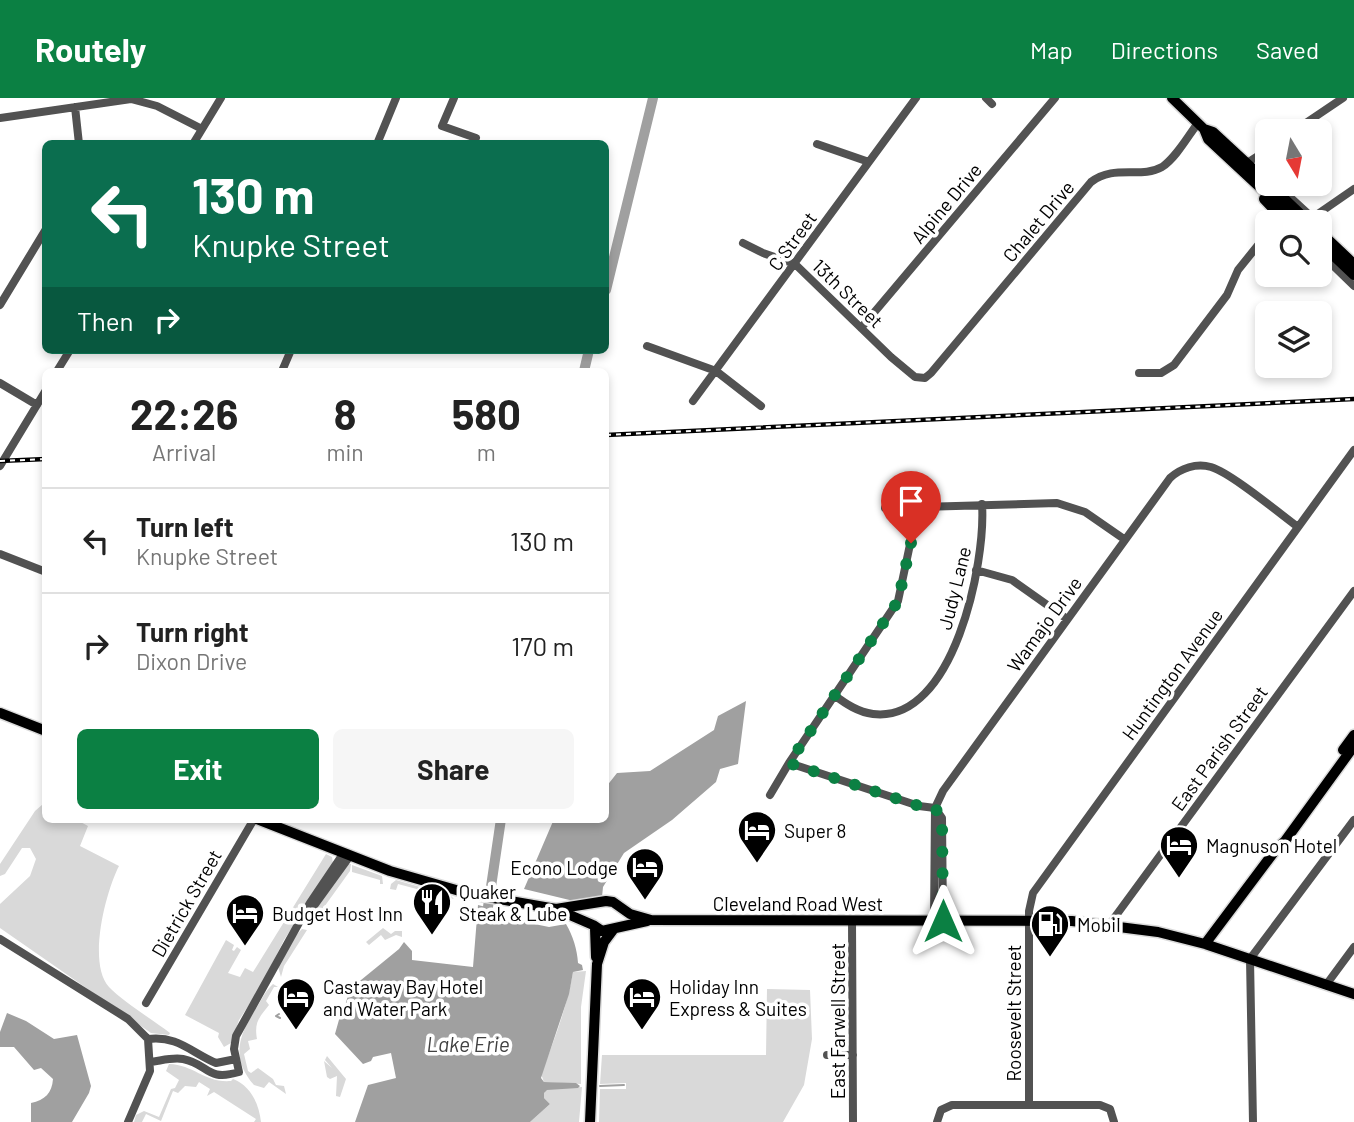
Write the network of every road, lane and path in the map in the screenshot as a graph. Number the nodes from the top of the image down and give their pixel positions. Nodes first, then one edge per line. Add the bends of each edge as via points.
1 (220, 98) edge
2 (396, 98) edge
3 (454, 98) edge
4 (916, 98) edge
5 (1055, 98) edge
6 (1343, 98) edge
7 (1180, 100) edge
8 (75, 107) junction
9 (0, 118) edge
10 (1312, 119) edge
11 (1201, 126) junction
12 (202, 129) junction
13 (476, 138) dead end
14 (79, 140) edge
15 (195, 140) edge
16 (379, 140) edge
17 (817, 144) dead end
18 (1255, 158) edge
19 (869, 162) junction
20 (1247, 163) junction
21 (1255, 168) edge
22 (1255, 171) edge
23 (1248, 176) junction
24 (1354, 189) edge
25 (1283, 196) edge
26 (1288, 196) edge
27 (1273, 210) edge
28 (1284, 210) edge
29 (1300, 210) edge
30 (1302, 210) edge
31 (1329, 210) edge
32 (42, 236) edge
33 (1332, 238) edge
34 (743, 243) dead end
35 (1332, 243) edge
36 (1255, 249) edge
37 (1332, 254) edge
38 (1354, 257) edge
39 (795, 264) junction
40 (1354, 264) edge
41 (1332, 265) edge
42 (1354, 275) edge
43 (1354, 286) edge
44 (0, 305) edge
45 (861, 328) junction
46 (647, 346) dead end
47 (716, 370) junction
48 (1139, 373) dead end
49 (923, 378) joint
50 (0, 383) edge
51 (42, 397) edge
52 (693, 401) dead end
53 (37, 405) junction
54 (761, 406) dead end
55 (1354, 450) edge
56 (0, 466) edge
57 (982, 504) junction
58 (885, 508) dead end
59 (912, 508) junction
60 (1298, 527) junction
61 (1124, 540) junction
62 (0, 554) edge
63 (42, 570) edge
64 (976, 570) junction
65 (1354, 591) edge
66 (1067, 619) junction
67 (834, 695) junction
68 (0, 713) edge
69 (42, 729) edge
70 (1354, 735) edge
71 (1354, 746) edge
72 (789, 763) junction
73 (770, 795) dead end
74 (935, 808) junction
75 (1354, 820) edge
76 (253, 823) edge
77 (265, 823) edge
78 (1277, 848) junction
79 (346, 855) junction
80 (599, 902) junction
81 (619, 907) junction
82 (556, 909) junction
83 (651, 920) junction
84 (852, 920) junction
85 (938, 921) junction
86 (1028, 921) junction
87 (1109, 925) junction
88 (594, 926) junction
89 (614, 929) junction
90 (0, 940) edge
91 (1205, 944) junction
92 (1354, 947) edge
93 (1250, 959) junction
94 (597, 964) junction
95 (1326, 985) junction
96 (1354, 994) edge
97 (146, 1003) dead end
98 (148, 1040) junction
99 (827, 1055) dead end
100 (853, 1055) junction
101 (236, 1059) junction
102 (149, 1062) junction
103 (1030, 1105) junction
104 (128, 1122) edge
105 (590, 1122) edge
106 (853, 1122) edge
107 (937, 1122) edge
108 (1114, 1122) edge
109 (1253, 1122) edge

1 - 12 street
2 - 16 street
3 - 13 street via 442,126
4 - 19 street, C Street
5 - 45 street, Alpine Drive
6 - 10 street
7 - 11 main road
8 - 9 street
8 - 12 street via 142,101
8 - 14 street
11 - 20 main road
11 - 23 main road via 1208,139
11 - 49 street, Chalet Drive via 1161,167 1108,173 1091,182
12 - 15 street
17 - 19 street
18 - 20 street
19 - 39 street, C Street
20 - 21 main road
20 - 22 main road
23 - 27 main road
23 - 28 main road
24 - 31 street
25 - 29 main road
26 - 30 street
32 - 44 street
33 - 38 street
34 - 39 street, 13th Street
35 - 40 main road
36 - 48 street via 1177,362 1163,372
37 - 42 main road
39 - 45 street, 13th Street
39 - 47 street, C Street
41 - 43 street
45 - 49 street, 13th Street via 912,375
46 - 47 street
47 - 52 street, C Street
47 - 54 street
50 - 53 street
51 - 53 street
53 - 56 street
55 - 60 street, Huntington Avenue
57 - 59 street
57 - 61 street via 1063,504 1086,512
57 - 64 street, Judy Lane
58 - 59 street
59 - 67 street via 912,535 899,598
60 - 61 street, Wamajo Drive via 1220,471 1190,467 1170,478
60 - 86 street, Huntington Avenue via 1040,883 1030,901
61 - 66 street, Wamajo Drive
62 - 63 street
64 - 66 street via 1012,580
64 - 67 street, Judy Lane via 956,644 917,702 897,712 875,715
65 - 87 street, East Parish Street
66 - 74 street, Wamajo Drive
67 - 72 street
68 - 69 main road
70 - 78 main road
71 - 78 main road
72 - 73 street
72 - 74 street
74 - 85 street
75 - 93 street
76 - 97 street, Dietrick Street
77 - 79 main road
78 - 91 main road
79 - 82 main road via 470,894
79 - 101 street via 310,903 236,1036
80 - 81 main road via 610,901
80 - 82 main road
80 - 88 main road via 591,910
81 - 83 main road, Cleveland Road West
81 - 89 main road via 621,918
82 - 88 main road
83 - 84 main road, Cleveland Road West
83 - 89 main road, Cleveland Road West
84 - 85 main road, Cleveland Road West
84 - 100 street, East Farwell Street
85 - 86 main road, Cleveland Road West
86 - 87 main road, Cleveland Road West
86 - 103 street, Roosevelt Street
87 - 91 main road, Cleveland Road West
88 - 89 main road via 606,932
88 - 94 main road
89 - 94 main road
90 - 98 street via 128,1018
91 - 93 main road, Cleveland Road West
92 - 95 street
93 - 95 main road, Cleveland Road West
93 - 109 street
94 - 105 main road
95 - 96 main road, Cleveland Road West
98 - 101 street via 178,1041 216,1063
98 - 102 street
99 - 100 street
100 - 106 street, East Farwell Street
101 - 102 street via 239,1072 227,1076 215,1076 183,1059
102 - 104 street via 150,1071
103 - 107 street via 956,1105 942,1109
103 - 108 street via 1100,1105 1110,1109

